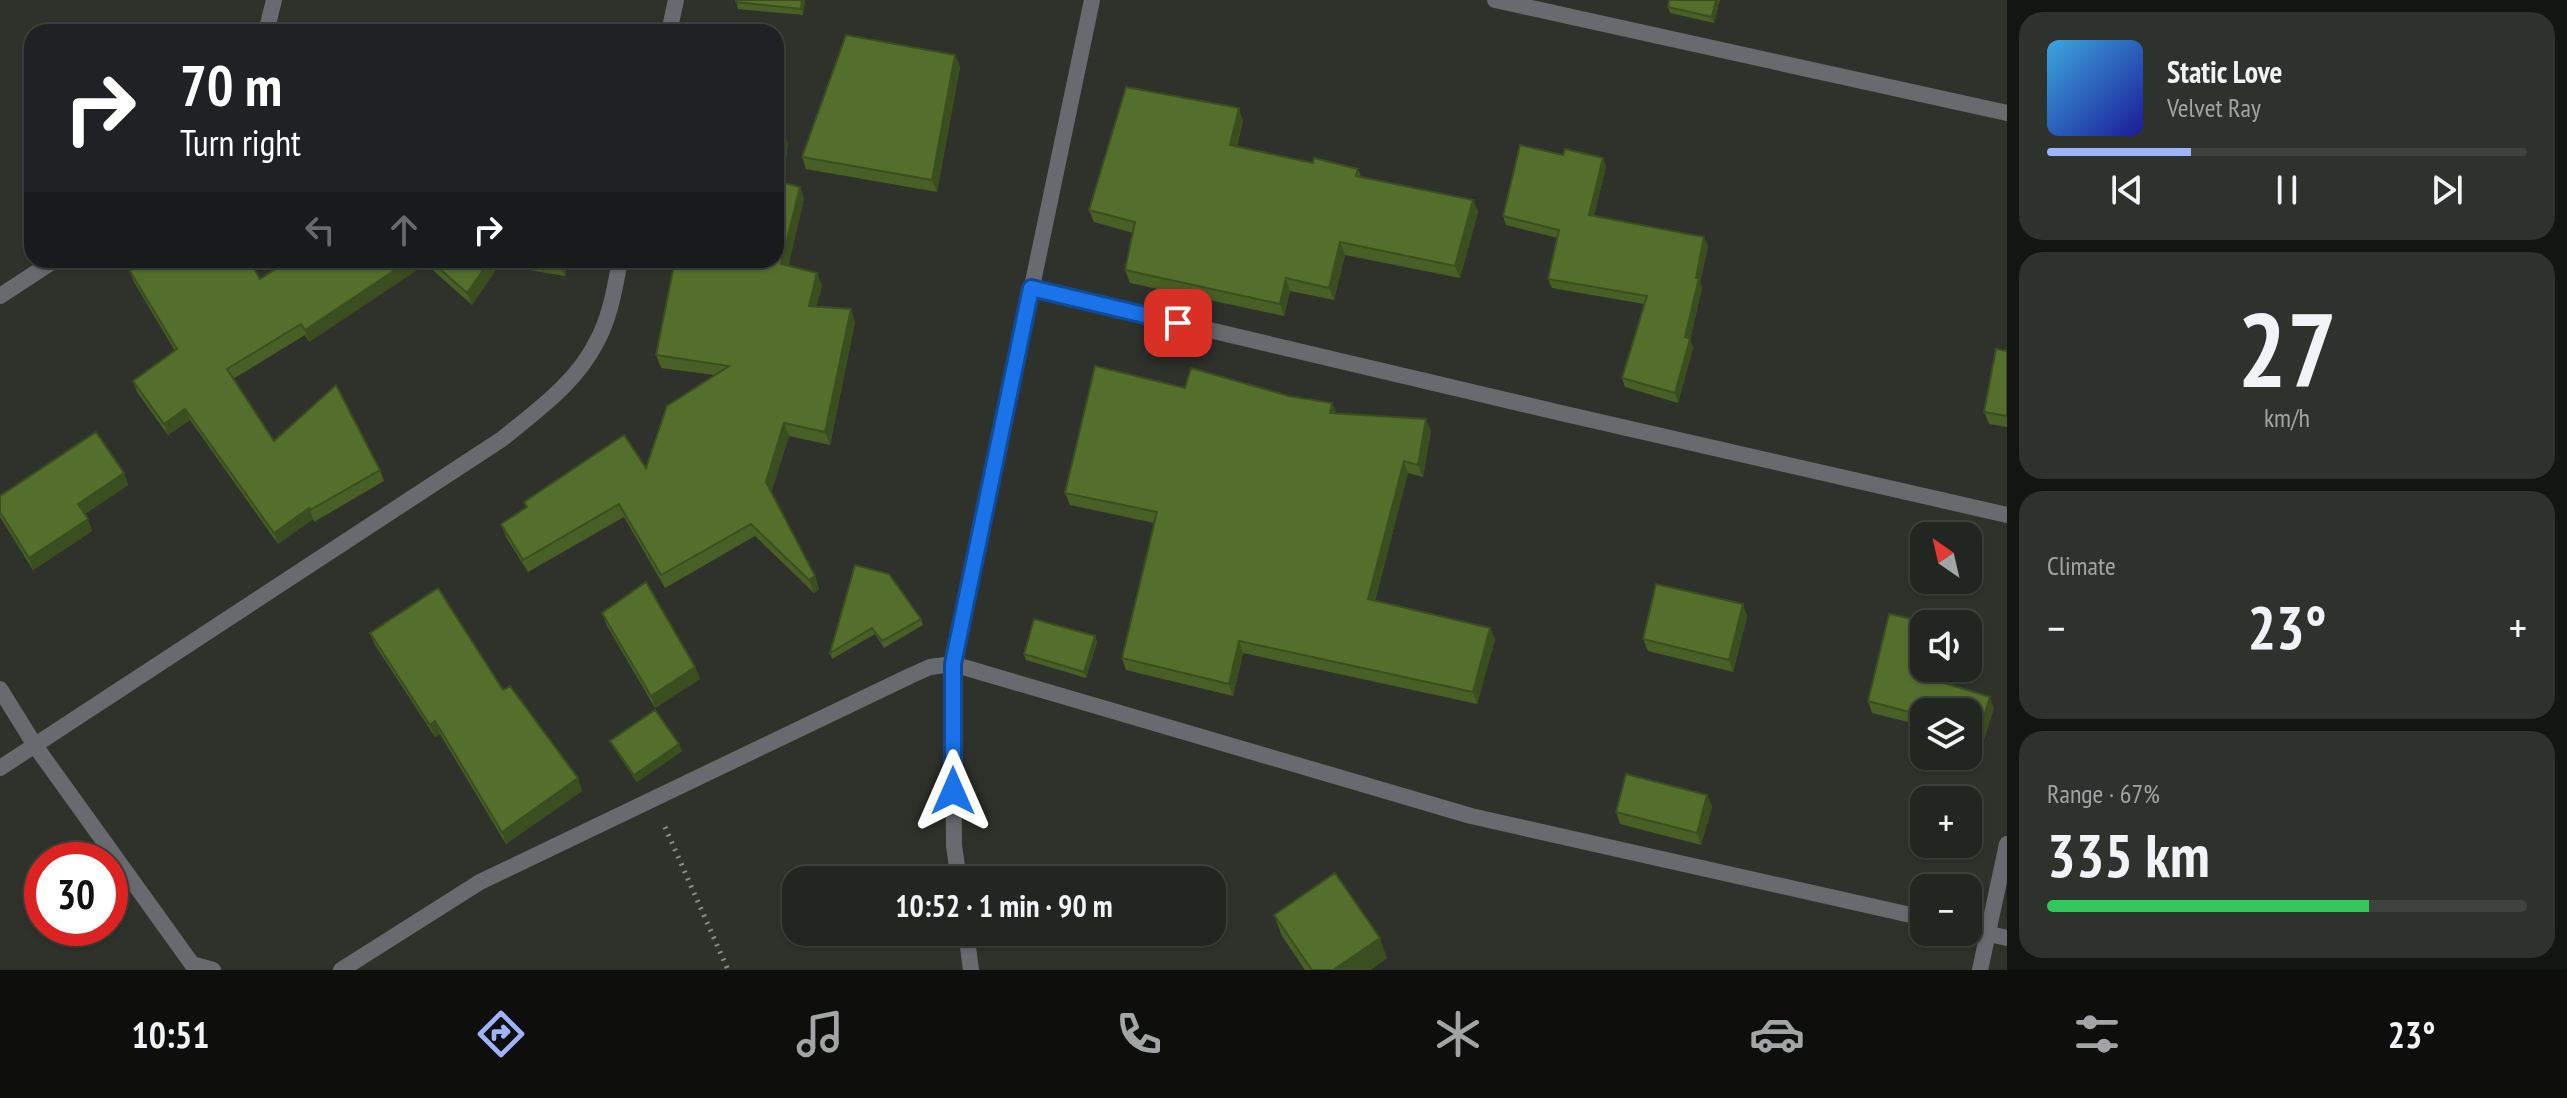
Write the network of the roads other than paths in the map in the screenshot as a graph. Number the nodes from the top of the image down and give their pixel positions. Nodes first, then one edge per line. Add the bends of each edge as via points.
1 (274, 0) edge
2 (676, 0) edge
3 (1092, 0) edge
4 (1495, 0) edge
5 (268, 24) edge
6 (671, 24) edge
7 (2007, 113) edge
8 (43, 268) edge
9 (618, 268) edge
10 (1031, 288) junction
11 (0, 296) edge
12 (2007, 515) edge
13 (953, 664) junction
14 (0, 689) edge
15 (36, 747) junction
16 (0, 768) edge
17 (2007, 844) edge
18 (957, 866) edge
19 (1910, 915) edge
20 (1982, 932) edge
21 (1987, 933) junction
22 (2007, 938) edge
23 (968, 946) edge
24 (191, 967) edge
25 (213, 970) edge
26 (341, 970) edge
27 (971, 970) edge
28 (1980, 970) edge

1 - 5 street
2 - 6 street
3 - 10 street
4 - 7 street
8 - 11 street
9 - 15 street via 597,342 580,370 548,402 502,439
10 - 12 street
10 - 13 street
13 - 18 street
13 - 19 street via 1471,816
13 - 26 street via 921,671 480,882
14 - 15 street
15 - 16 street
15 - 24 street
17 - 21 street
20 - 21 street
21 - 22 street
21 - 28 street
23 - 27 street
24 - 25 street

